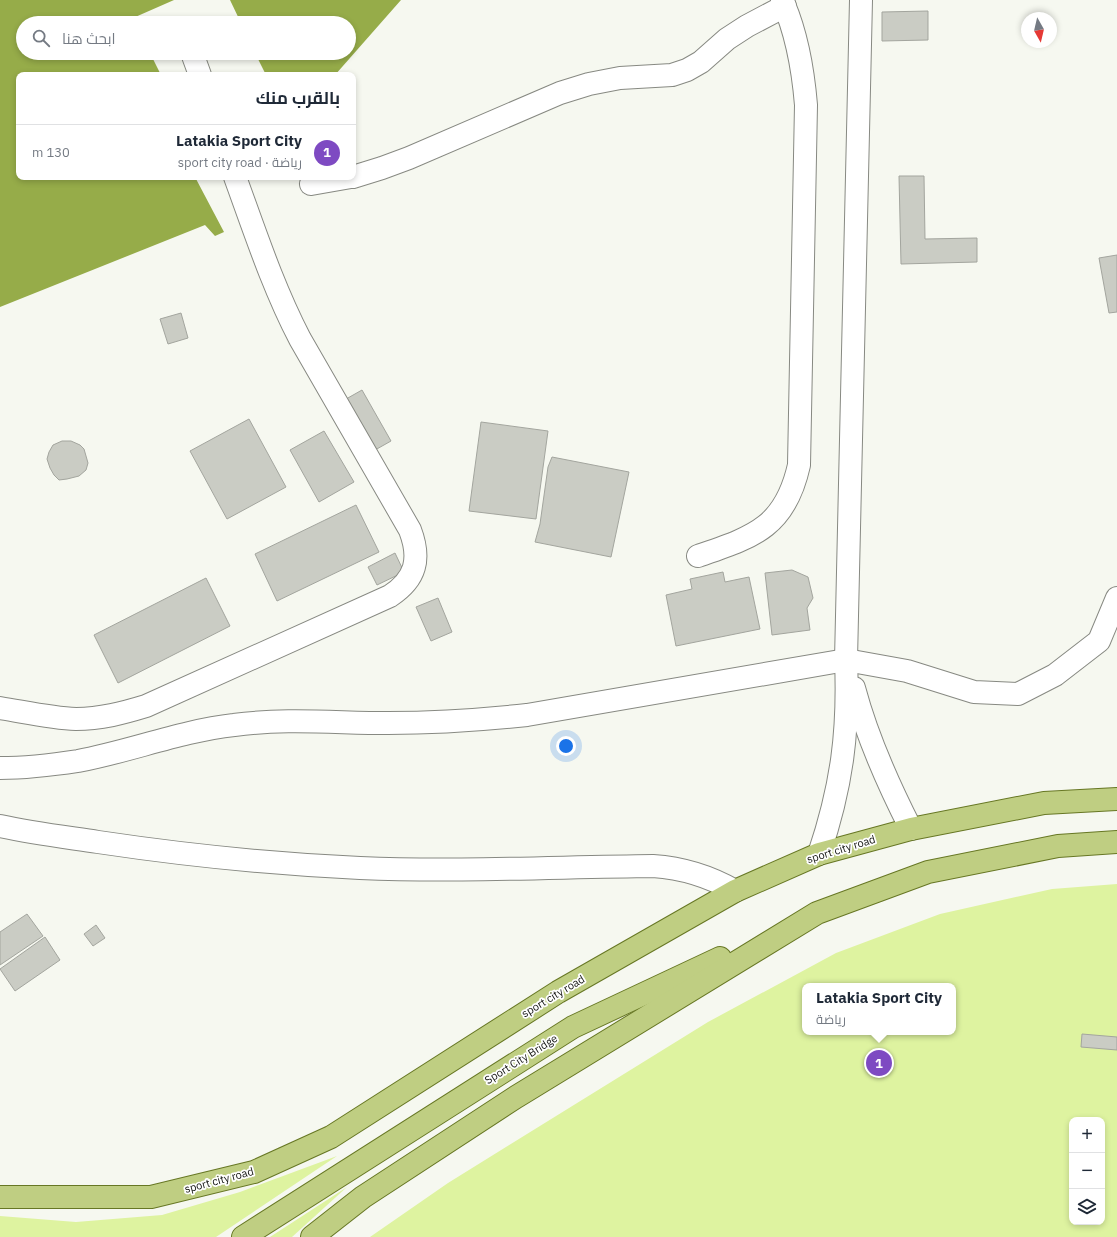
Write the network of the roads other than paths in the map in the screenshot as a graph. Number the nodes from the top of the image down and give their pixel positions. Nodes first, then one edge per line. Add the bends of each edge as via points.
1 (861, 0) edge
2 (783, 3) edge
3 (195, 60) edge
4 (199, 72) edge
5 (356, 176) edge
6 (237, 180) edge
7 (334, 180) edge
8 (311, 184) dead end
9 (698, 556) dead end
10 (1117, 598) edge
11 (846, 660) junction
12 (0, 708) edge
13 (0, 768) edge
14 (1117, 799) edge
15 (0, 826) edge
16 (911, 829) junction
17 (1117, 842) edge
18 (819, 854) junction
19 (736, 891) junction
20 (817, 913) junction
21 (0, 1197) edge
22 (243, 1237) edge
23 (312, 1237) edge

1 - 11 street
2 - 5 street via 727,39 701,62 687,70 672,75 620,78 560,93 409,158
2 - 9 street via 799,55 806,105 799,465 788,500 764,528 749,538
3 - 4 street
6 - 12 street via 265,262 287,314 410,530 416,555 409,579 390,596 146,706 124,713 77,719
7 - 8 street
10 - 11 street via 1099,641 1055,675 1018,694 974,692 907,671
11 - 13 street via 527,715 434,723 247,723 180,734 79,760 46,766
11 - 16 street via 880,764
11 - 18 street via 847,725 843,758 838,790
14 - 16 main road, sport city road via 1044,803
15 - 19 street via 145,849 288,864 433,870 670,867 704,876
16 - 18 main road, sport city road
17 - 20 main road via 1058,846 928,872
18 - 19 main road, sport city road
19 - 21 main road, sport city road via 558,992 331,1137 254,1172 151,1197
20 - 22 main road, Sport City Bridge via 573,1027
20 - 23 main road via 509,1101 363,1197

